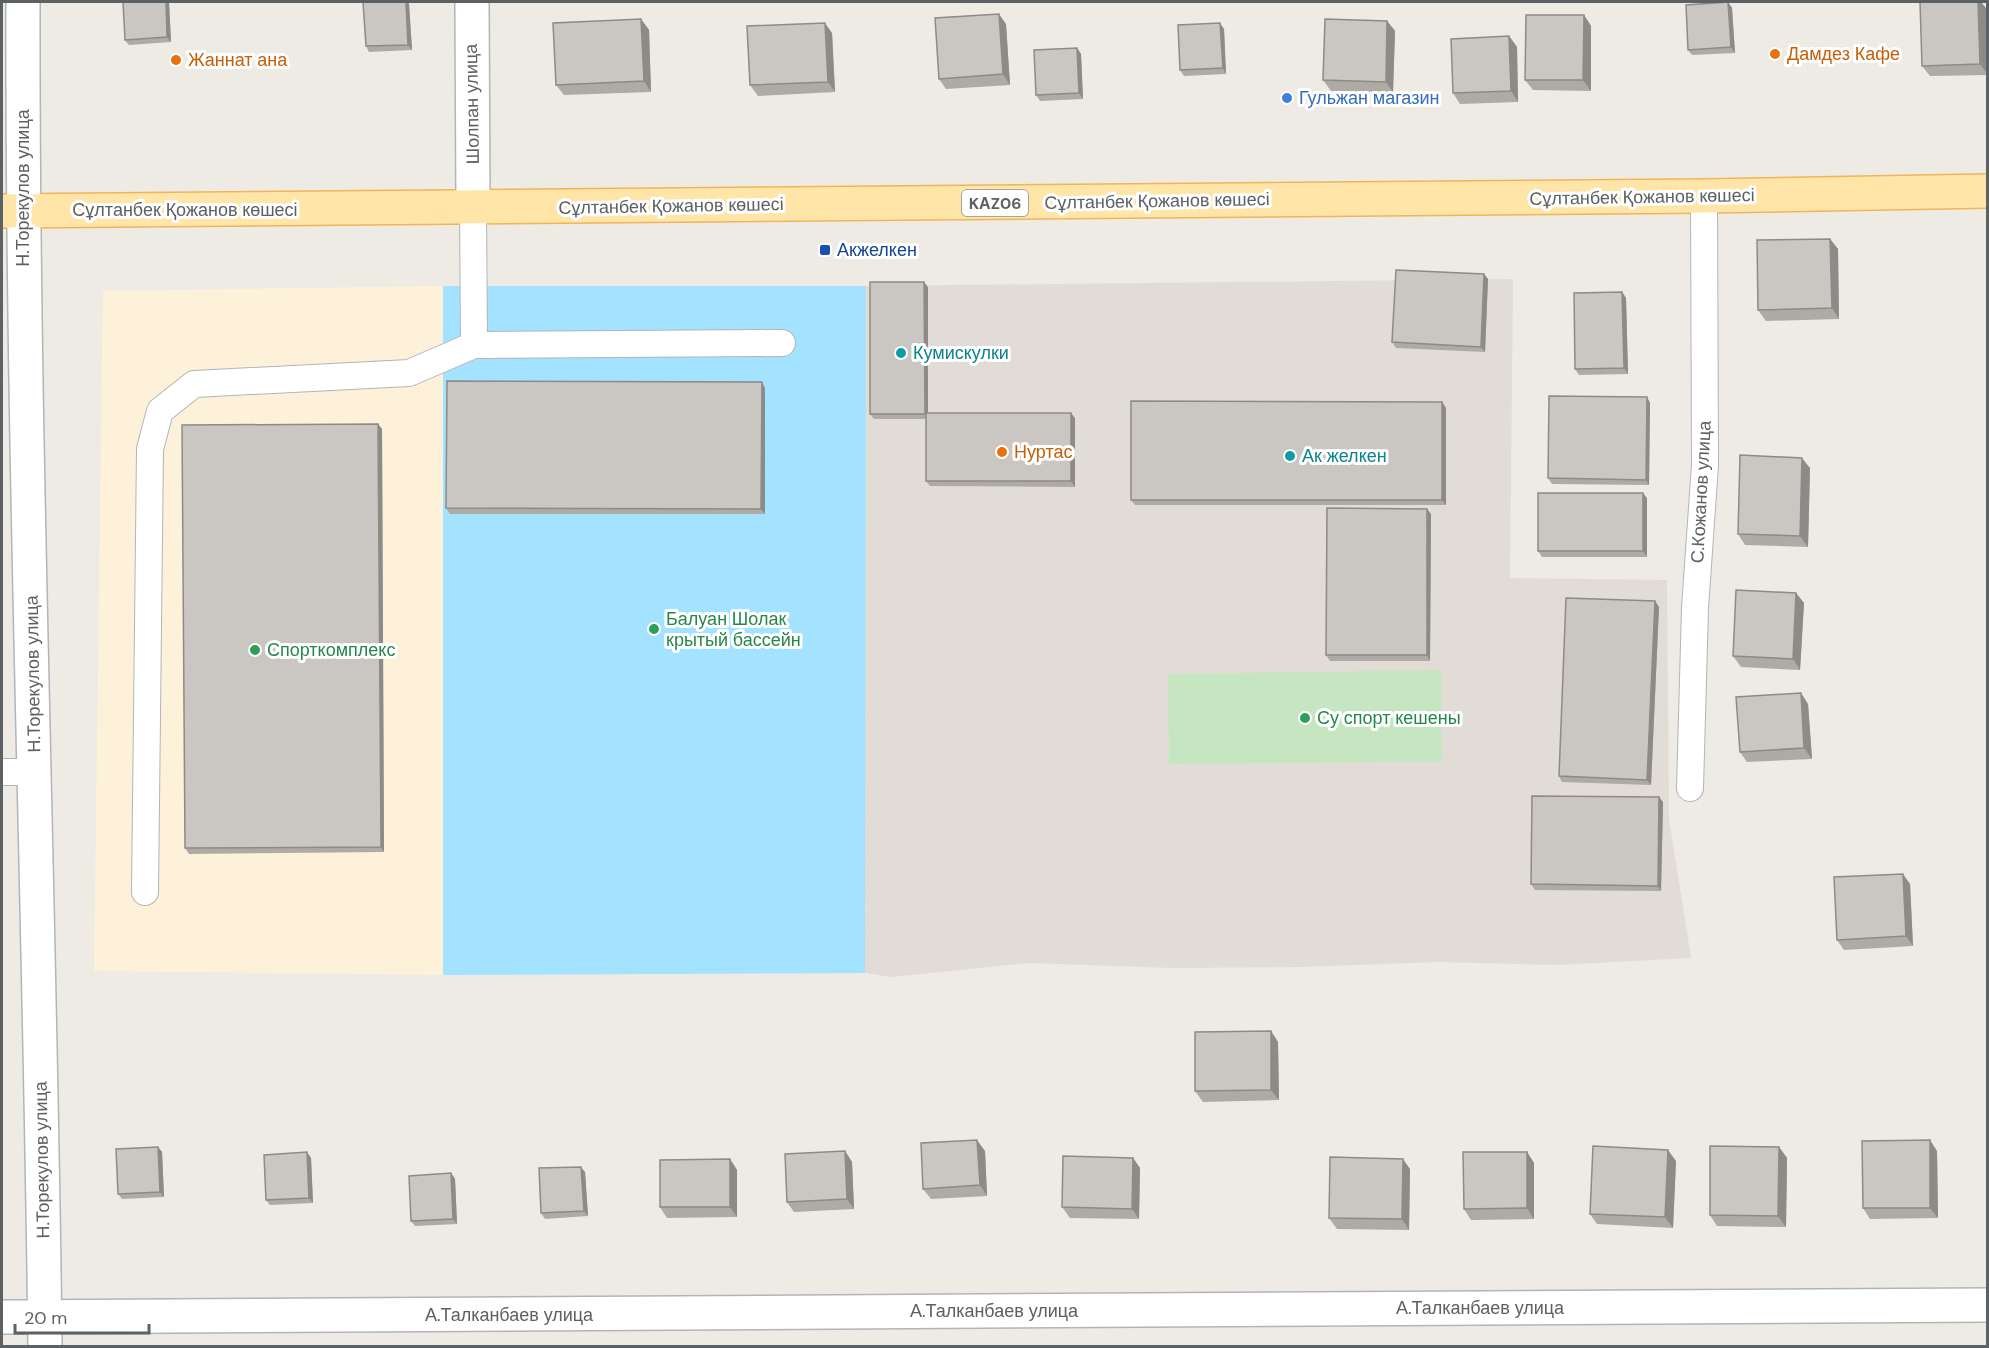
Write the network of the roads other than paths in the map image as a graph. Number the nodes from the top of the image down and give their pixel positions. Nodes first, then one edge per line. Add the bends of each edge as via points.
1 (22, 2) edge
2 (472, 2) edge
3 (1988, 191) edge
4 (1704, 196) junction
5 (473, 207) junction
6 (12, 211) edge
7 (782, 343) dead end
8 (474, 345) junction
9 (2, 772) edge
10 (36, 772) junction
11 (1690, 788) dead end
12 (146, 892) dead end
13 (1988, 1305) edge
14 (2, 1317) edge
15 (45, 1332) edge

1 - 6 street, Н.Торекулов улица
2 - 5 street, Шолпан улица
3 - 4 main road, Сұлтанбек Қожанов көшесі / KАZ06
4 - 5 main road, Сұлтанбек Қожанов көшесі / KАZ06
4 - 11 lane, С.Кожанов улица via 1705,465 1695,608
5 - 6 main road, Сұлтанбек Қожанов көшесі / KАZ06
5 - 8 lane
6 - 10 street, Н.Торекулов улица
7 - 8 lane
8 - 12 lane via 409,374 194,384 160,411 150,449
9 - 10 lane
10 - 15 street, Н.Торекулов улица
13 - 15 street, А.Талканбаев улица
14 - 15 street, А.Талканбаев улица

